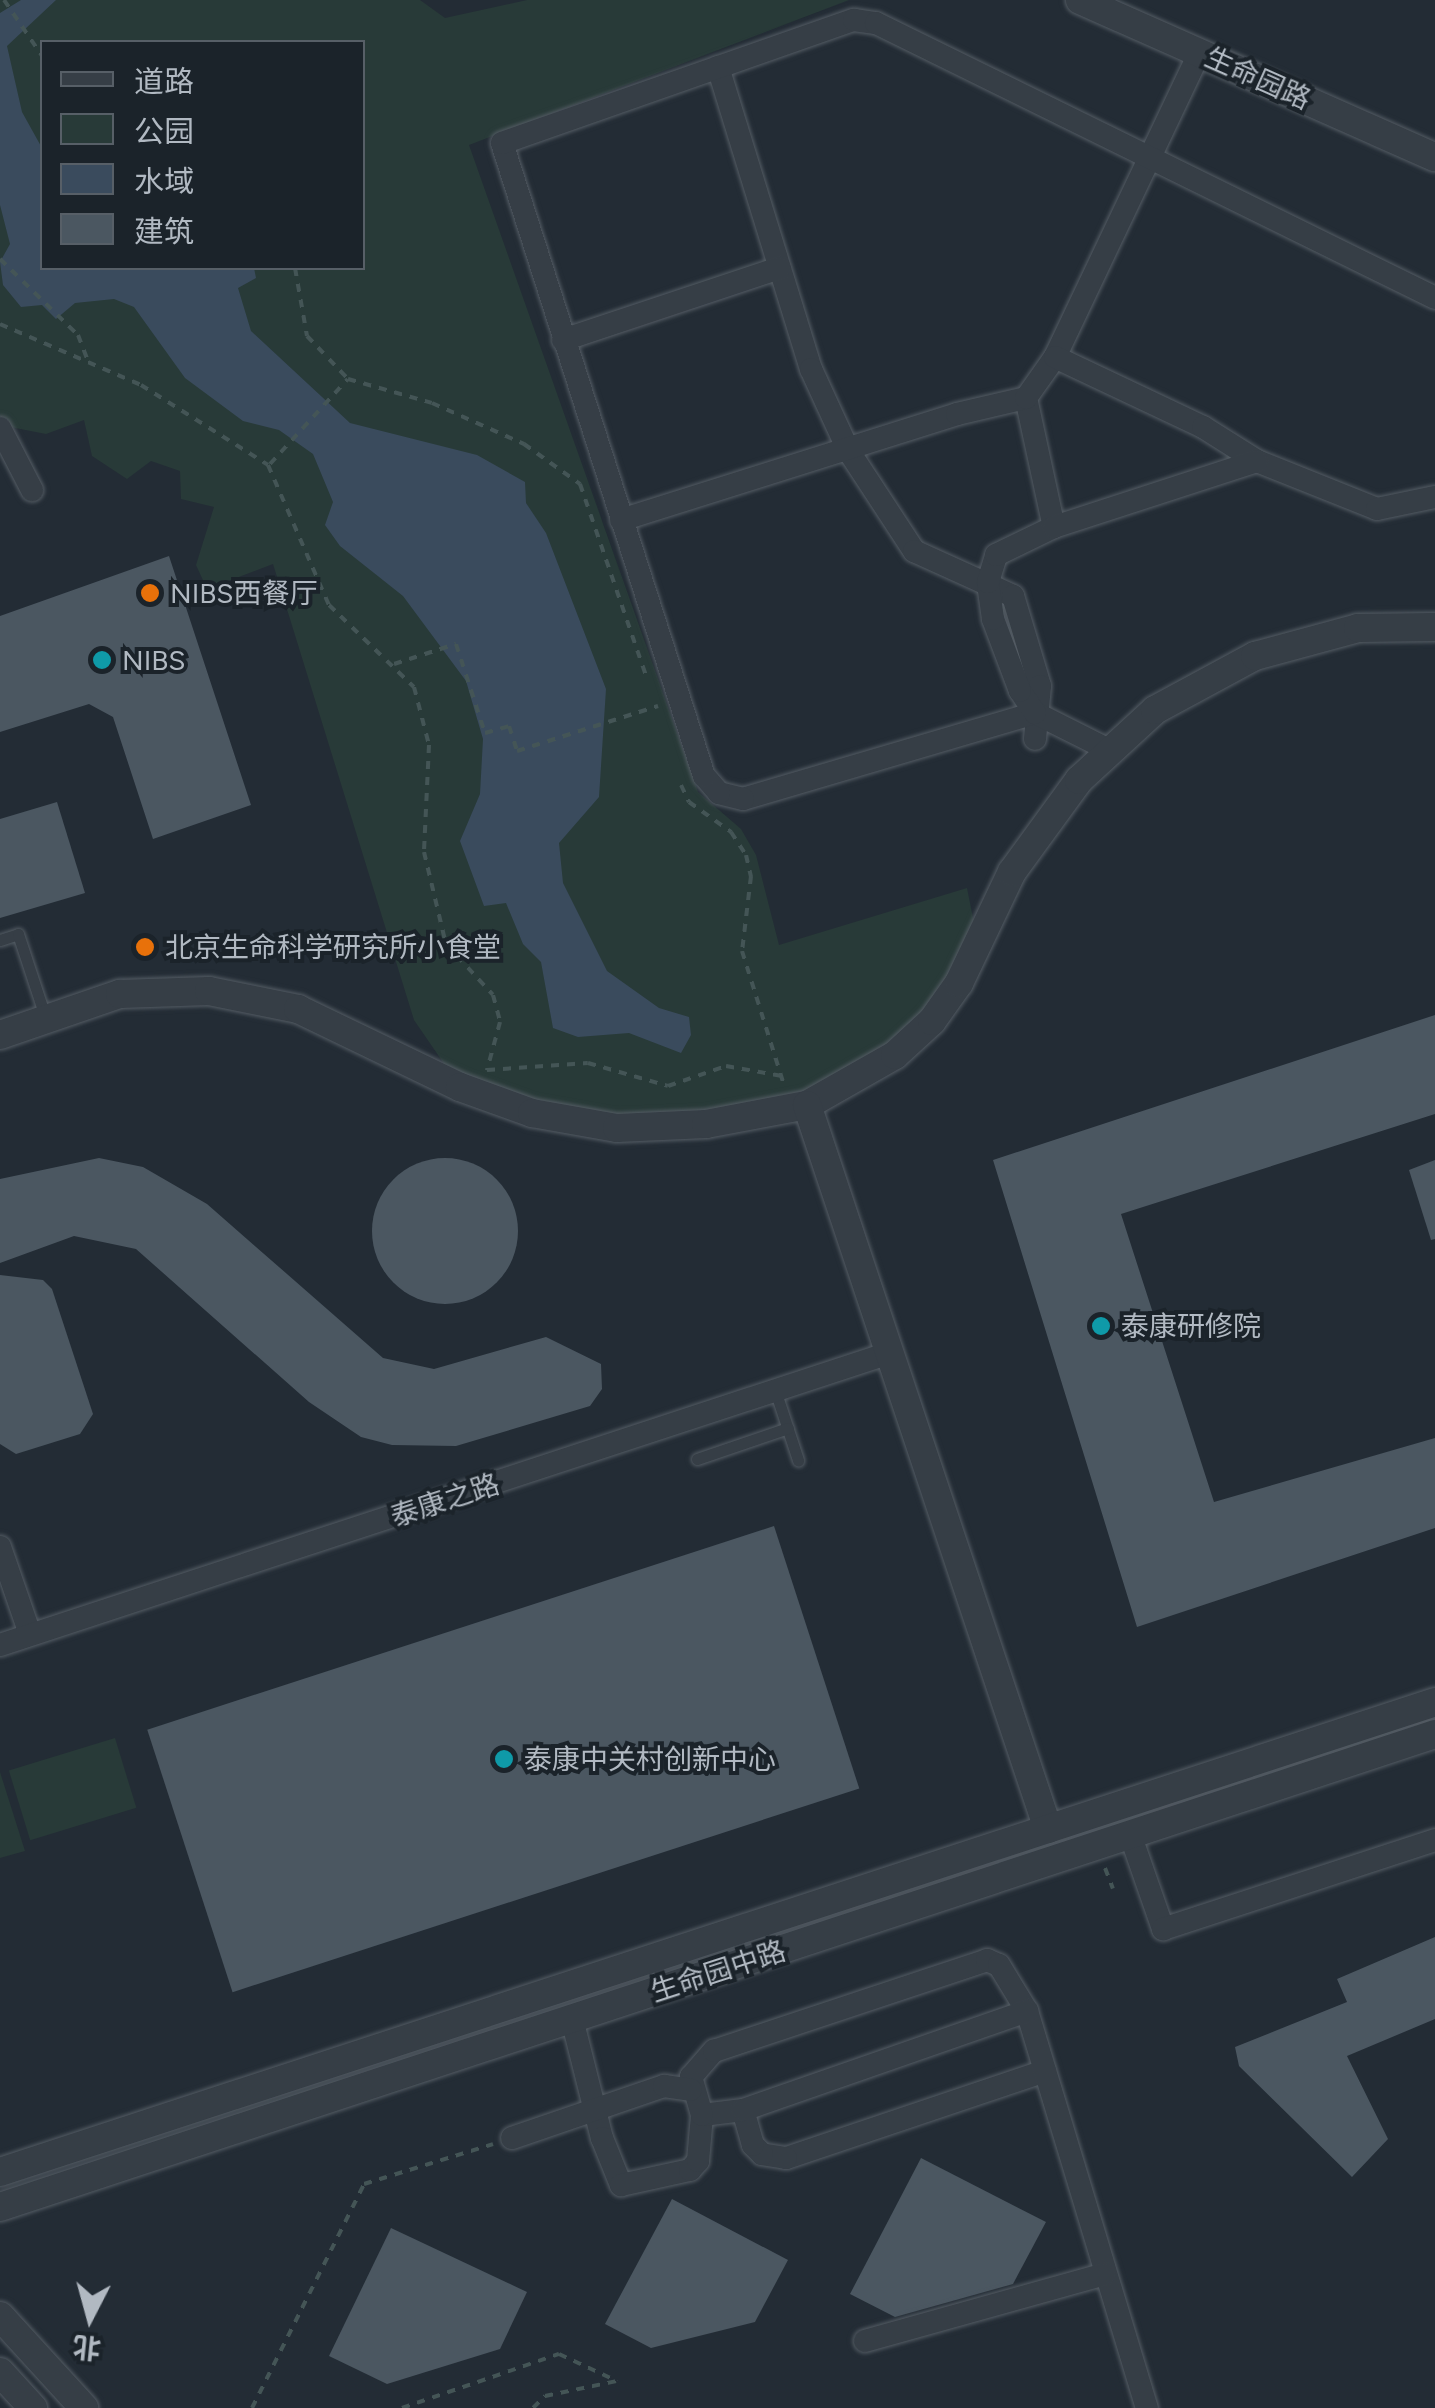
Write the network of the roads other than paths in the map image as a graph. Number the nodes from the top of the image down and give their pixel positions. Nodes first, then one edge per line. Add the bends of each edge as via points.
1 (1080, 0) edge
2 (1200, 52) junction
3 (718, 68) junction
4 (1150, 154) junction
5 (1435, 157) edge
6 (779, 268) junction
7 (1435, 298) edge
8 (563, 340) junction
9 (1055, 357) junction
10 (1026, 398) junction
11 (0, 428) edge
12 (848, 450) junction
13 (1257, 461) junction
14 (32, 490) dead end
15 (1435, 496) edge
16 (621, 520) junction
17 (1054, 528) junction
18 (988, 582) junction
19 (1435, 627) edge
20 (1035, 713) junction
21 (1035, 739) dead end
22 (1111, 751) junction
23 (0, 940) edge
24 (46, 1019) junction
25 (0, 1035) edge
26 (796, 1107) junction
27 (888, 1353) junction
28 (776, 1392) junction
29 (788, 1428) junction
30 (696, 1459) dead end
31 (798, 1460) dead end
32 (0, 1548) edge
33 (30, 1634) junction
34 (0, 1644) edge
35 (1435, 1702) edge
36 (1435, 1734) edge
37 (1048, 1829) junction
38 (1130, 1834) junction
39 (1435, 1840) edge
40 (1027, 2012) junction
41 (572, 2020) junction
42 (1045, 2071) junction
43 (691, 2090) junction
44 (594, 2106) junction
45 (742, 2110) junction
46 (702, 2115) junction
47 (512, 2138) road end
48 (0, 2172) edge
49 (0, 2207) edge
50 (1104, 2274) junction
51 (0, 2316) edge
52 (865, 2341) dead end
53 (0, 2372) edge
54 (33, 2408) edge
55 (84, 2408) edge
56 (1147, 2408) edge

1 - 2 street, 生命园路
2 - 4 street
2 - 5 street, 生命园路
3 - 4 street via 854,20 876,22
3 - 6 street
3 - 8 street via 502,143
4 - 7 street
4 - 9 street
6 - 8 street
6 - 12 street via 811,369
8 - 16 street
9 - 10 street
9 - 13 street via 1203,427
10 - 12 street
10 - 17 street
11 - 14 street
12 - 16 street
12 - 18 street via 914,551
13 - 15 street via 1377,509
13 - 17 street
16 - 20 street via 704,776 719,793 743,799
17 - 18 street via 996,555
18 - 20 street via 1013,596 1040,686
19 - 22 street via 1358,628 1255,656 1155,710
20 - 21 street
20 - 22 street
22 - 26 street via 1080,780 1012,872 932,1021 895,1055
23 - 24 lane via 18,934
24 - 25 street
24 - 26 street via 120,994 209,991 298,1009 483,1082 532,1113 617,1128 706,1124
26 - 27 street
27 - 28 street, 泰康之路
27 - 37 street
28 - 29 lane
28 - 33 street, 泰康之路
29 - 30 lane
29 - 31 lane
32 - 33 street
33 - 34 street, 泰康之路
35 - 37 street, 生命园中路
36 - 38 street, 生命园中路
37 - 48 street, 生命园中路
38 - 39 street via 1163,1929
38 - 41 street, 生命园中路
40 - 42 street
40 - 43 street via 1016,1985 987,1960 714,2051 690,2076
40 - 45 street
41 - 44 street
41 - 49 street, 生命园中路
42 - 45 street via 786,2158 753,2145
42 - 50 street
43 - 44 street via 664,2086
43 - 46 street
44 - 46 street via 621,2185 690,2170 698,2161
44 - 47 street
45 - 46 street
50 - 52 street
50 - 56 street
51 - 55 street
53 - 54 street

